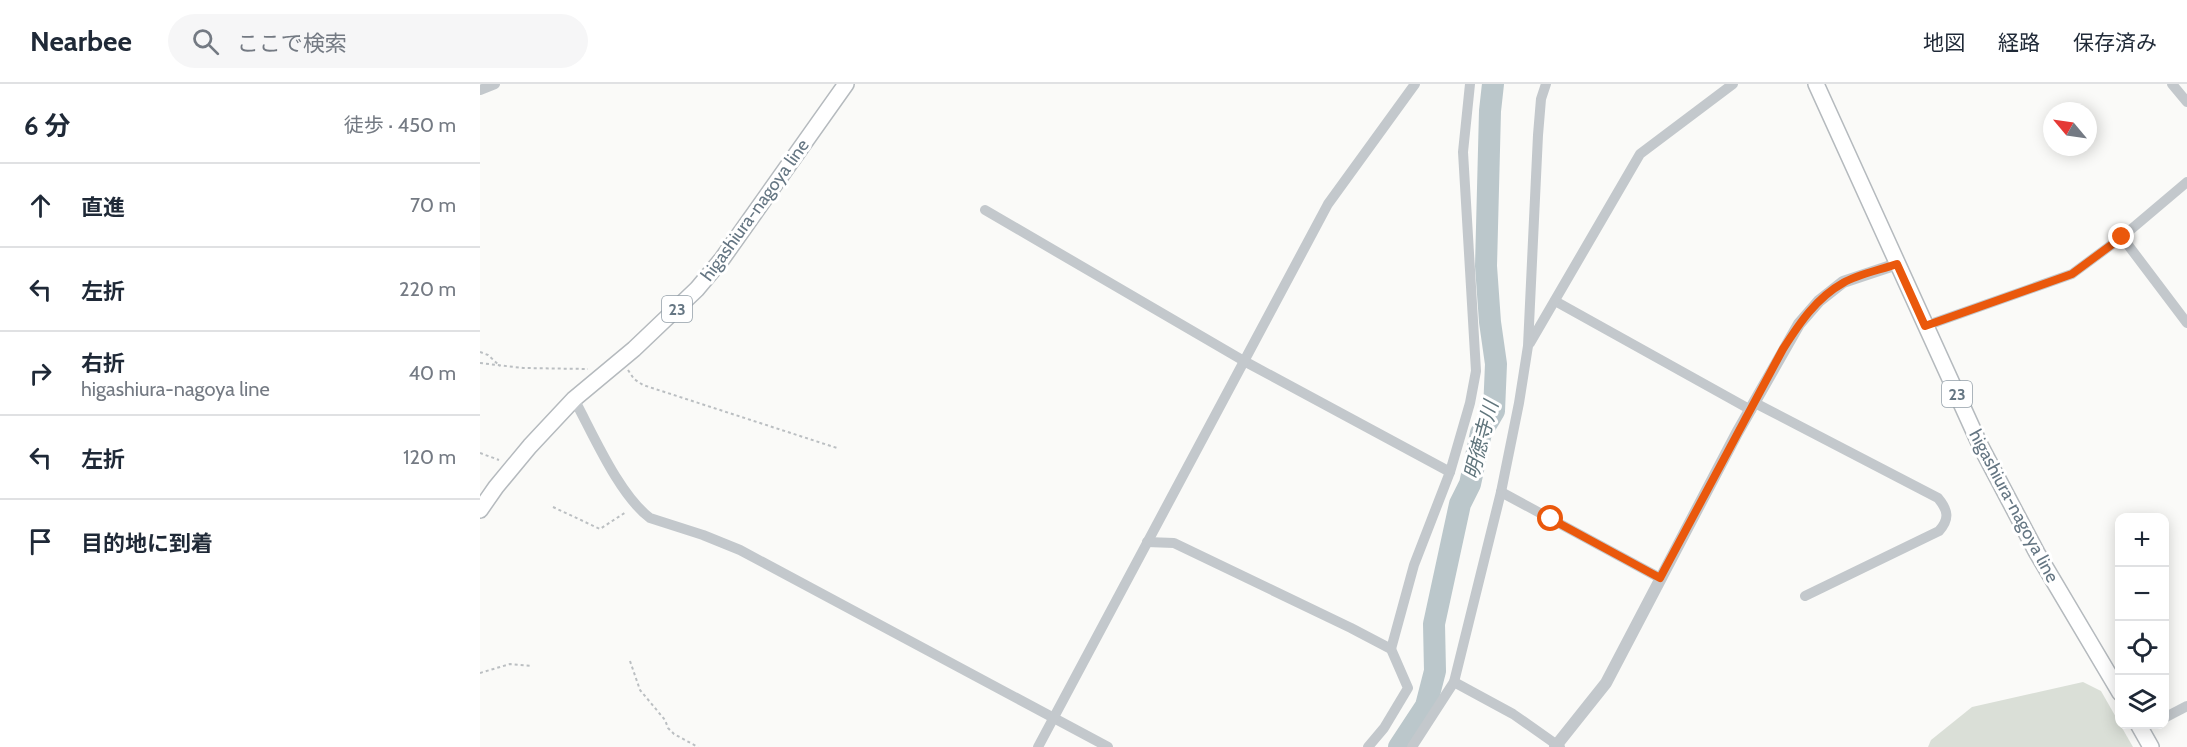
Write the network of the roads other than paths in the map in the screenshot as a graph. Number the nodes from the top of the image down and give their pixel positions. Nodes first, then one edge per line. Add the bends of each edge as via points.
1 (495, 84) edge
2 (846, 84) edge
3 (1470, 84) edge
4 (1546, 84) edge
5 (1733, 84) edge
6 (1816, 84) edge
7 (2172, 84) edge
8 (1413, 85) edge
9 (480, 90) edge
10 (2187, 102) edge
11 (2187, 182) edge
12 (985, 210) dead end
13 (2122, 237) junction
14 (1897, 264) junction
15 (1555, 301) junction
16 (2187, 323) edge
17 (1925, 326) junction
18 (1528, 346) junction
19 (1244, 361) junction
20 (574, 399) junction
21 (1753, 406) junction
22 (1450, 472) junction
23 (1501, 492) junction
24 (480, 510) edge
25 (1147, 542) junction
26 (1660, 578) junction
27 (1805, 596) dead end
28 (1391, 649) junction
29 (1454, 682) junction
30 (2115, 684) edge
31 (2187, 706) edge
32 (2169, 715) edge
33 (1054, 718) junction
34 (2145, 729) edge
35 (1557, 746) edge
36 (1038, 747) edge
37 (1108, 747) edge
38 (1368, 747) edge
39 (1412, 747) edge
40 (2151, 747) edge

1 - 9 street
2 - 20 main road, higashiura-nagoya line / 23 via 698,289
3 - 22 street via 1463,152 1476,371
4 - 18 street via 1538,135
5 - 15 street via 1640,154
6 - 14 main road, higashiura-nagoya line / 23
7 - 10 street
8 - 19 street via 1328,204
11 - 13 street
12 - 19 street
13 - 16 street
13 - 17 street via 2072,274
14 - 17 main road, higashiura-nagoya line / 23
14 - 21 street via 1844,282 1819,301 1794,333
15 - 18 street
15 - 21 street
17 - 30 main road, higashiura-nagoya line / 23 via 1980,445
18 - 23 street
19 - 22 street
19 - 25 street
20 - 24 main road, higashiura-nagoya line / 23 via 512,467
20 - 33 street via 609,464 650,518 741,550
21 - 26 street
21 - 27 street via 1938,498 1947,514 1939,531
22 - 28 street via 1414,565
23 - 26 street
23 - 29 street
25 - 28 street via 1174,543
25 - 33 street
26 - 35 street via 1606,683
28 - 38 street via 1407,688
29 - 35 street via 1513,714
29 - 39 street
31 - 32 street
33 - 36 street
33 - 37 street
34 - 40 main road

